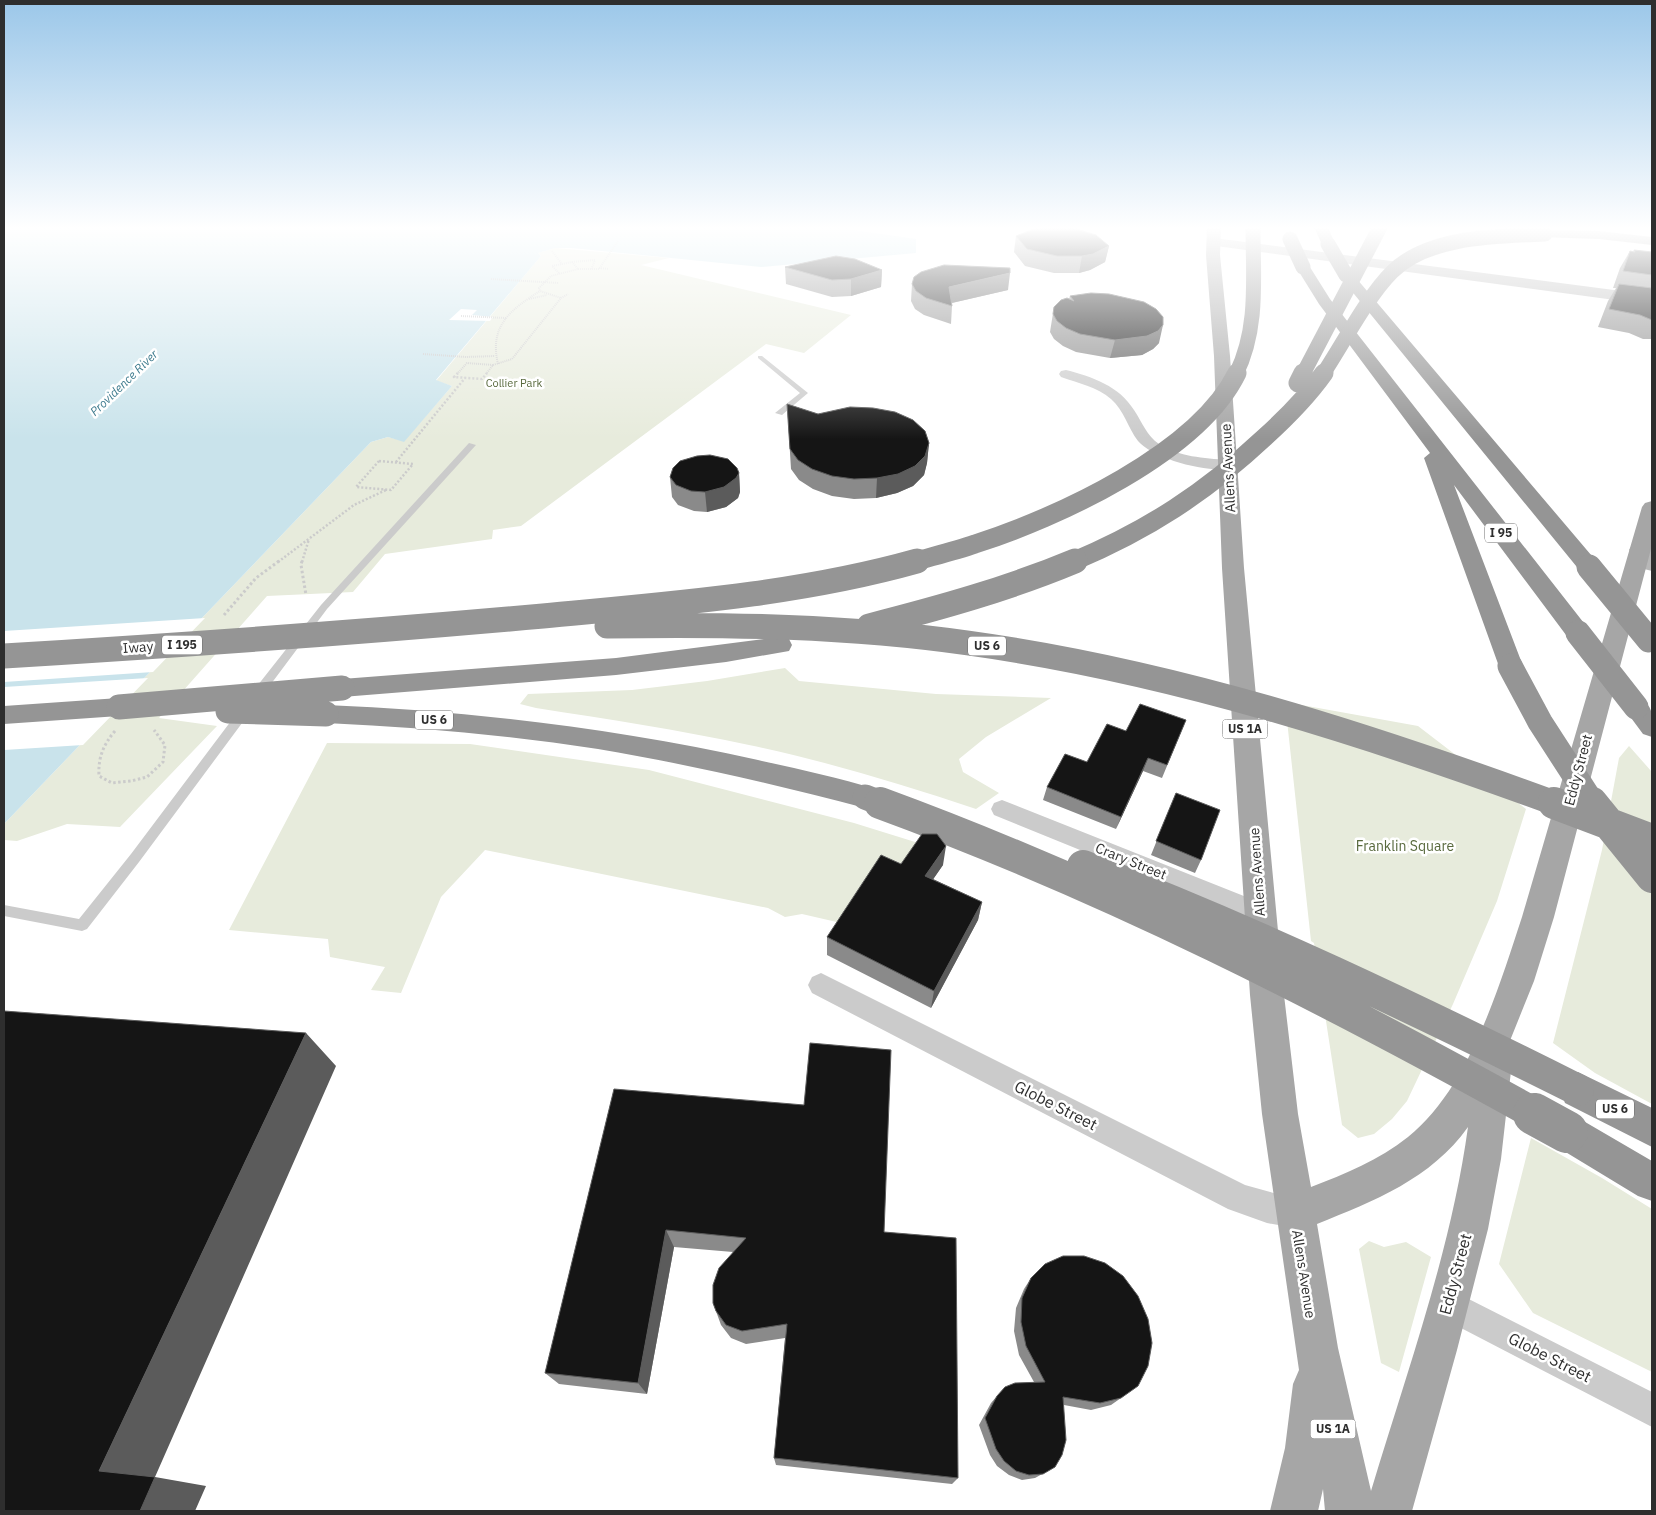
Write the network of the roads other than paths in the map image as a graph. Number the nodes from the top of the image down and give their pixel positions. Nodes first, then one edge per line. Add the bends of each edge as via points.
1 (1217, 298) edge
2 (1251, 298) edge
3 (1322, 298) edge
4 (1343, 298) edge
5 (1365, 298) edge
6 (1373, 298) edge
7 (1637, 298) edge
8 (1652, 300) edge
9 (760, 357) dead end
10 (1066, 374) dead end
11 (779, 413) dead end
12 (1425, 434) junction
13 (1265, 437) junction
14 (472, 445) dead end
15 (1227, 465) junction
16 (1652, 507) edge
17 (1646, 557) edge
18 (361, 633) junction
19 (1651, 641) edge
20 (4, 656) edge
21 (119, 707) junction
22 (4, 715) edge
23 (1644, 717) edge
24 (865, 798) junction
25 (1002, 809) dead end
26 (1652, 840) edge
27 (1652, 877) edge
28 (4, 911) edge
29 (1260, 913) junction
30 (821, 985) dead end
31 (1497, 1032) junction
32 (1652, 1128) edge
33 (1652, 1182) edge
34 (1295, 1213) junction
35 (1447, 1304) junction
36 (1316, 1348) junction
37 (1652, 1410) edge
38 (1294, 1511) edge
39 (1349, 1511) edge
40 (1388, 1511) edge

1 - 15 main road, Allens Avenue / US 1A
2 - 18 highway, bridge via 1250,336 1243,360 1230,385 1210,410 1170,448 1111,485 1006,532 874,571 800,586 697,601
3 - 12 highway, I 95, bridge
4 - 13 highway, bridge via 1287,403
5 - 19 highway, bridge
6 - 13 highway, bridge via 1312,390
7 - 8 street
9 - 11 lane via 804,392
10 - 15 street via 1100,386 1120,400 1143,437 1160,450 1178,457
12 - 23 highway, I 95, bridge
12 - 27 highway, bridge via 1510,666 1533,712 1565,764
13 - 21 highway, bridge via 1220,478 1183,504 1086,555 958,602 864,627 780,645 602,669
14 - 28 lane via 324,606 82,925
15 - 29 main road, Allens Avenue / US 1A
16 - 17 main road, Eddy Street
17 - 31 main road, Eddy Street via 1538,918 1515,990
18 - 20 highway, Iway / I 195, bridge
18 - 26 highway, US 6, bridge via 722,624 879,633 1013,650 1144,676 1291,715 1480,777
21 - 22 highway
21 - 24 highway, US 6, bridge via 453,721 630,744 727,762
24 - 32 highway, US 6, bridge via 1001,836 1185,906 1359,983
24 - 33 highway, bridge via 1024,859 1208,941 1378,1027
25 - 29 street, Crary Street
29 - 34 main road, Allens Avenue / US 1A via 1277,1090
30 - 34 street, Globe Street via 1239,1198 1266,1208
31 - 34 main road, Eddy Street via 1474,1084 1436,1137 1389,1174
31 - 35 main road, Eddy Street via 1482,1161
34 - 36 main road, Allens Avenue / US 1A
35 - 37 street, Globe Street
35 - 40 main road, Eddy Street
36 - 38 main road, US 1A via 1313,1420
36 - 39 main road, Allens Avenue / US 1A

